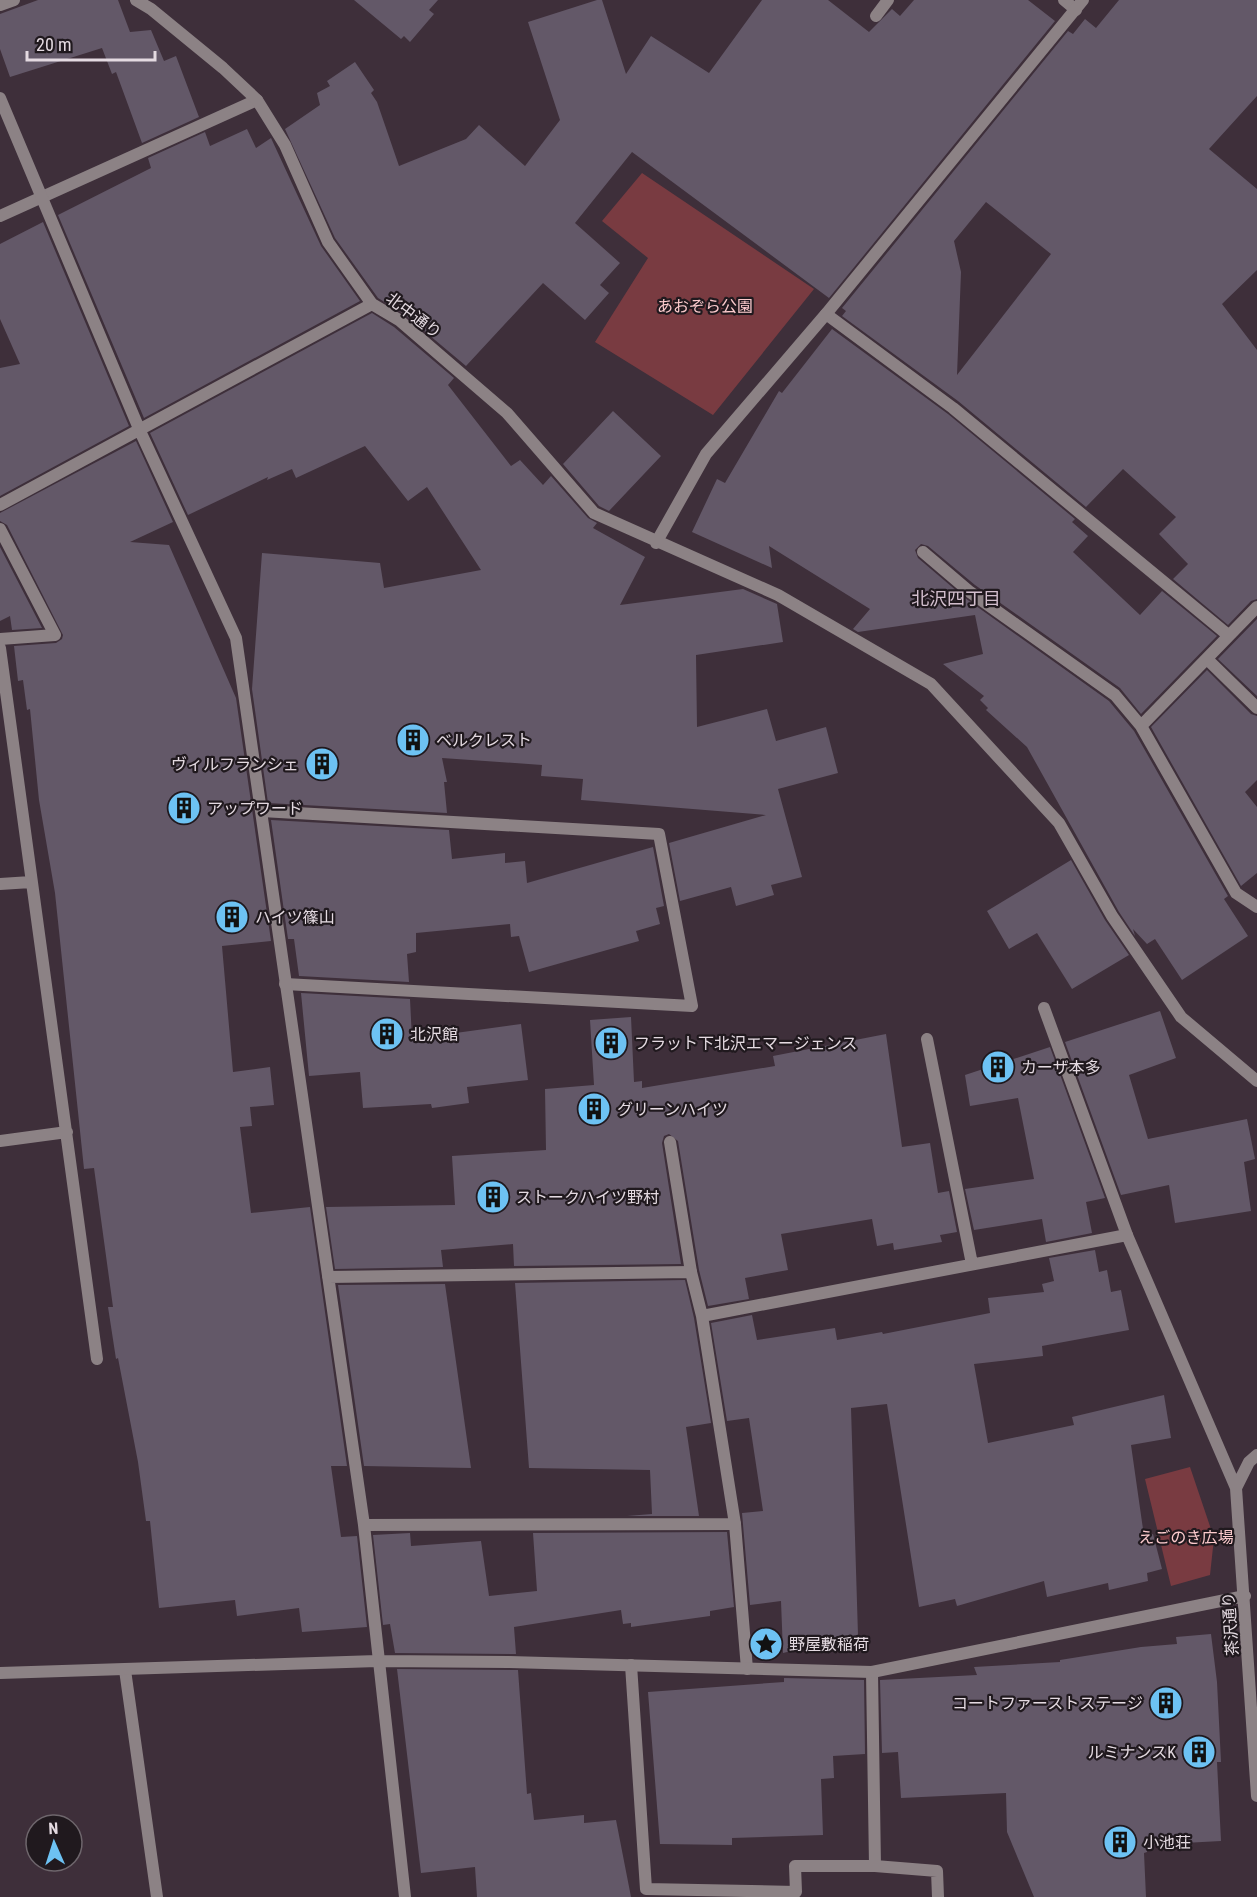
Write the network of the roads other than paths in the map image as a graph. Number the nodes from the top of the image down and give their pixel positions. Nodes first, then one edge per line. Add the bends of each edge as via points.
1 (14, 0) edge
2 (136, 0) edge
3 (888, 0) edge
4 (1064, 0) edge
5 (0, 5) edge
6 (1080, 5) edge
7 (876, 16) dead end
8 (0, 98) edge
9 (257, 100) junction
10 (42, 199) junction
11 (0, 216) edge
12 (372, 304) junction
13 (826, 314) junction
14 (140, 430) junction
15 (0, 505) edge
16 (0, 529) edge
17 (657, 543) junction
18 (923, 552) dead end
19 (1257, 607) edge
20 (1227, 635) junction
21 (0, 639) edge
22 (0, 648) edge
23 (1208, 660) junction
24 (1257, 708) edge
25 (1141, 726) junction
26 (261, 812) junction
27 (31, 882) junction
28 (0, 884) edge
29 (1257, 907) edge
30 (285, 984) junction
31 (1044, 1008) dead end
32 (927, 1039) dead end
33 (1257, 1081) edge
34 (67, 1132) junction
35 (0, 1141) edge
36 (670, 1142) dead end
37 (1127, 1235) junction
38 (972, 1264) junction
39 (691, 1272) junction
40 (328, 1277) junction
41 (702, 1316) junction
42 (97, 1359) dead end
43 (1257, 1455) edge
44 (1236, 1488) junction
45 (735, 1524) junction
46 (364, 1525) junction
47 (1245, 1596) junction
48 (377, 1661) junction
49 (631, 1665) junction
50 (747, 1669) junction
51 (125, 1670) junction
52 (872, 1671) junction
53 (0, 1673) edge
54 (1257, 1796) edge
55 (875, 1866) junction
56 (157, 1897) edge
57 (405, 1897) edge
58 (938, 1897) edge

1 - 5 street
2 - 9 street, 北中通り via 214,60
3 - 7 street
4 - 6 street
6 - 13 street
8 - 10 street
9 - 10 street
9 - 12 street, 北中通り via 285,145 328,242
10 - 11 street
10 - 14 street
12 - 14 street
12 - 17 street, 北中通り via 399,320 507,413 594,513
13 - 17 street via 706,454
13 - 20 street via 953,408
14 - 15 street
14 - 26 street via 236,638
16 - 21 street via 55,635
17 - 33 street, 北中通り via 778,595 931,684 1059,823 1112,916 1181,1017
18 - 25 street via 970,592 1114,694
19 - 20 street
20 - 23 street
22 - 27 street
23 - 24 street
23 - 25 street
25 - 29 street via 1236,893
26 - 30 street
26 - 30 street via 659,834 692,1006
27 - 28 street
27 - 34 street
30 - 40 street
31 - 37 street
32 - 38 street
34 - 35 street
34 - 42 street
36 - 39 street
37 - 38 street
37 - 44 street
38 - 41 street
39 - 40 street
39 - 41 street
40 - 46 street
41 - 45 street
43 - 44 street
44 - 47 street, 茶沢通り
45 - 46 street
45 - 50 street
46 - 48 street
47 - 52 street
47 - 54 street, 茶沢通り
48 - 49 street
48 - 51 street
48 - 57 street
49 - 50 street
49 - 55 street via 646,1889 796,1892 795,1866
50 - 52 street
51 - 53 street
51 - 56 street
52 - 55 street
55 - 58 street via 937,1871

